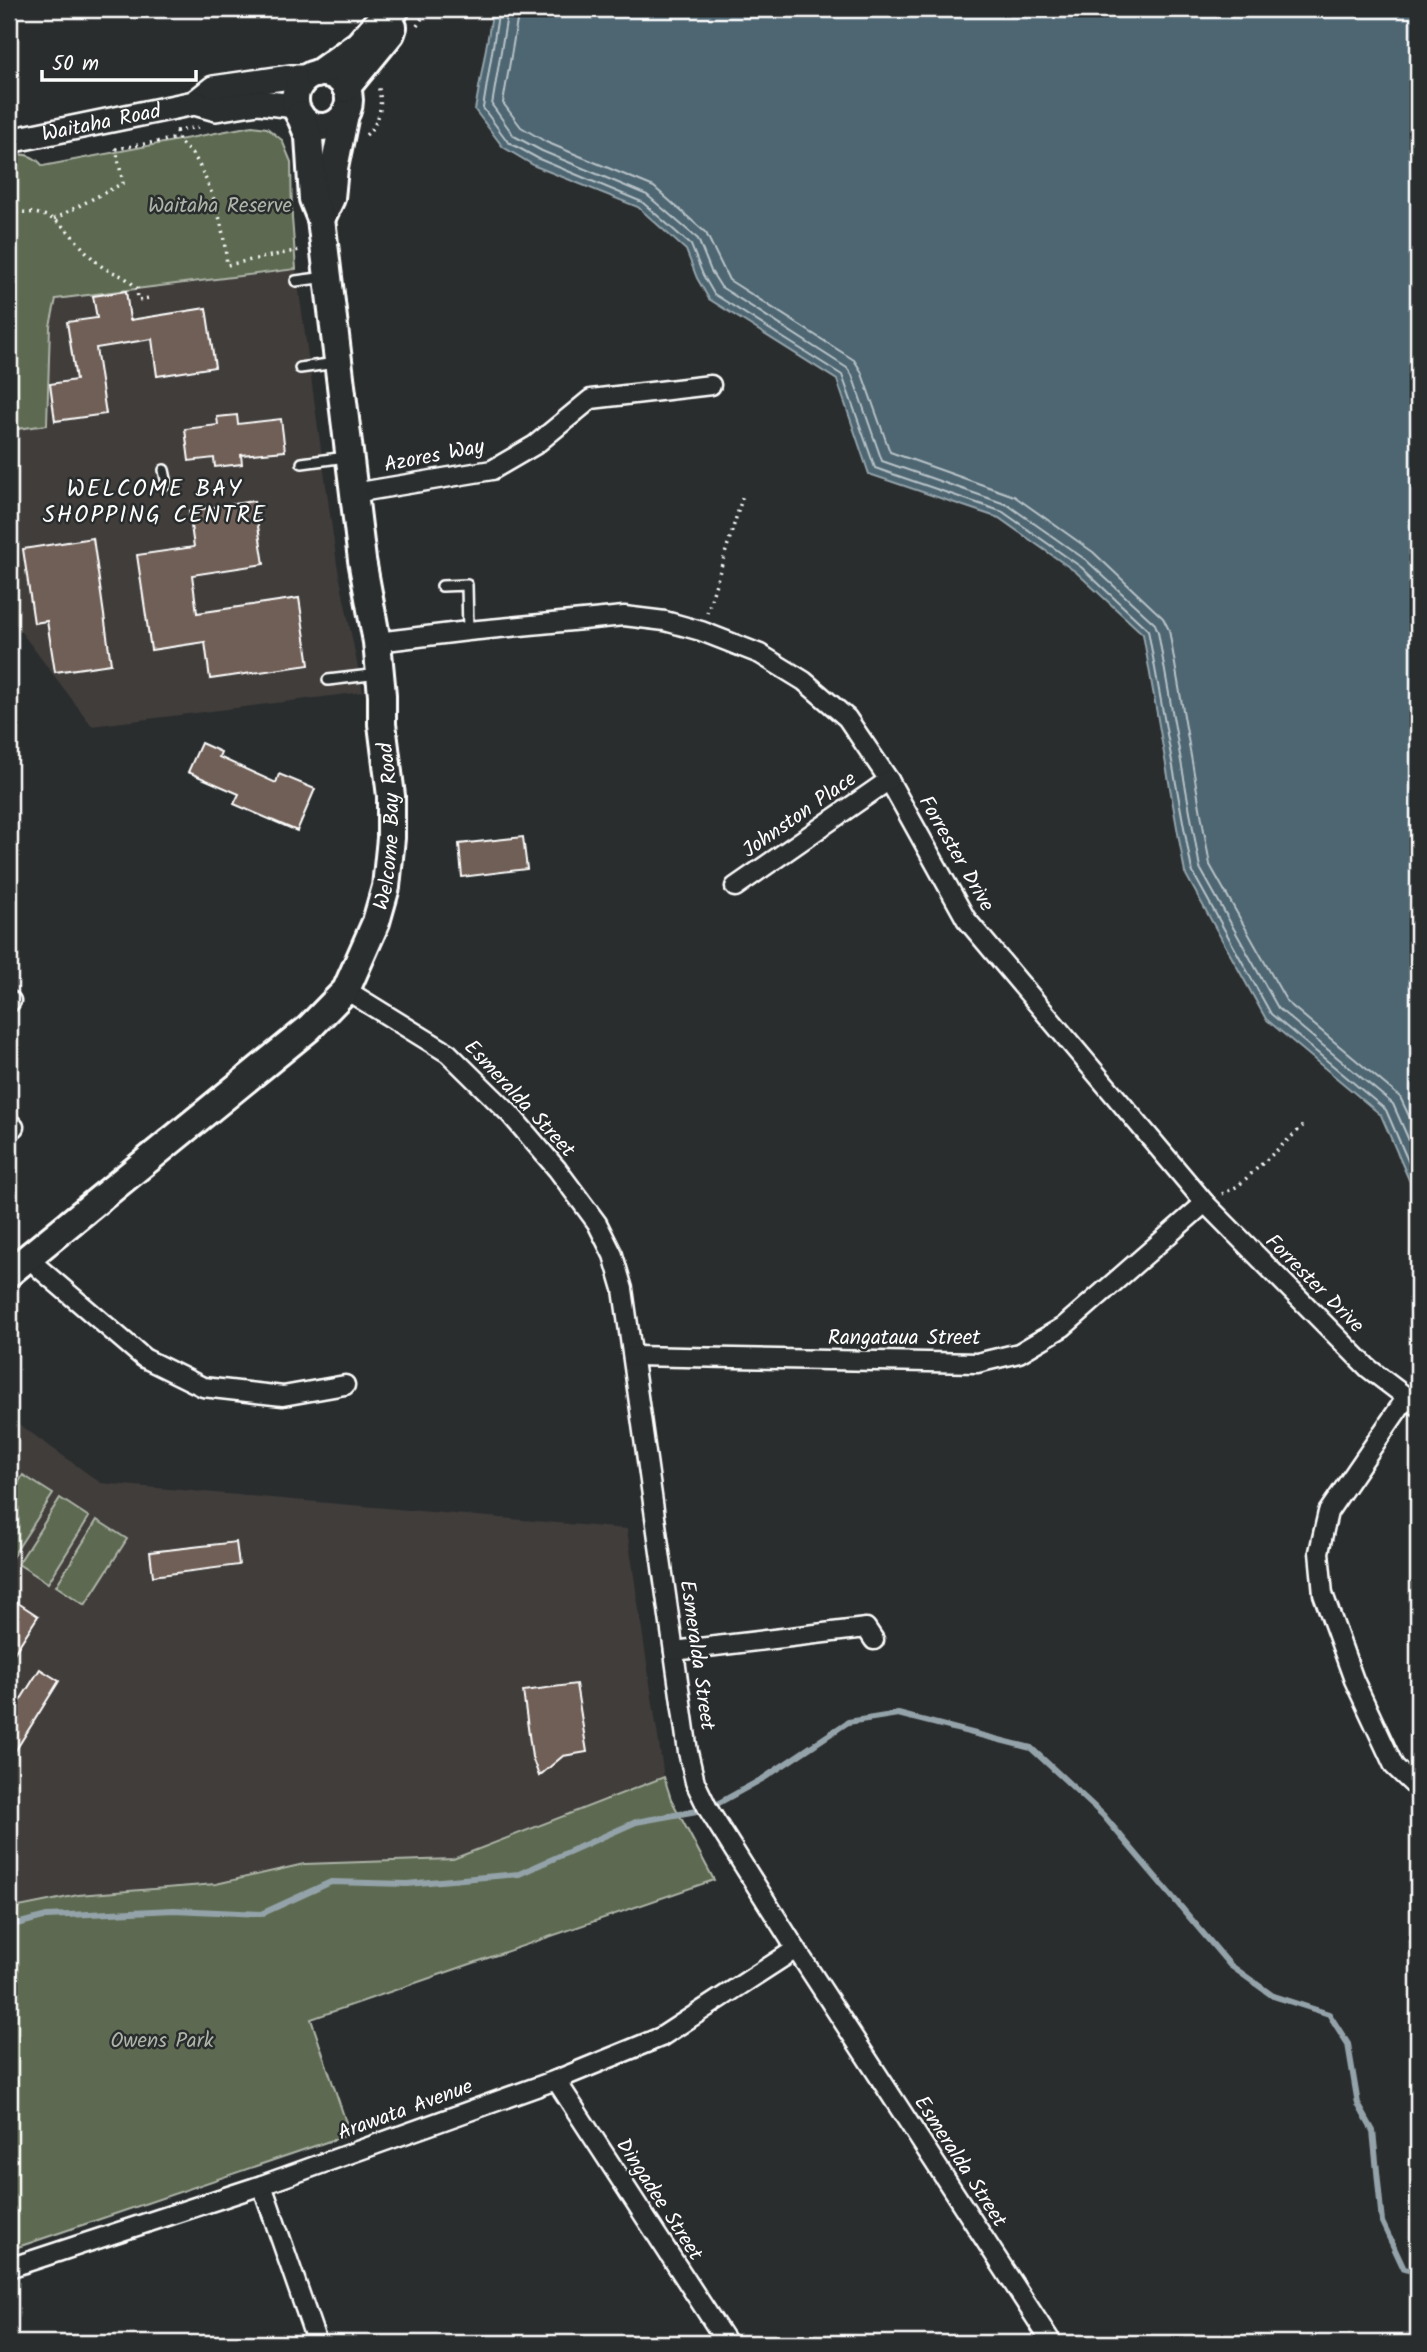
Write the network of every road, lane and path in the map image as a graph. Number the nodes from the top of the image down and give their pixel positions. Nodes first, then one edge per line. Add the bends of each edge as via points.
1 (428, 9) edge
2 (404, 15) edge
3 (313, 75) junction
4 (384, 75) dead end
5 (346, 88) junction
6 (194, 103) junction
7 (298, 111) junction
8 (345, 114) junction
9 (201, 126) dead end
10 (178, 138) junction
11 (361, 139) dead end
12 (9, 141) edge
13 (9, 213) edge
14 (54, 219) junction
15 (321, 219) junction
16 (300, 250) dead end
17 (327, 277) junction
18 (296, 281) dead end
19 (149, 298) dead end
20 (338, 363) junction
21 (300, 368) dead end
22 (711, 385) dead end
23 (349, 457) junction
24 (302, 463) dead end
25 (164, 470) dead end
26 (167, 484) dead end
27 (354, 493) junction
28 (743, 495) dead end
29 (442, 586) dead end
30 (468, 631) junction
31 (701, 631) junction
32 (377, 642) junction
33 (379, 673) junction
34 (328, 680) dead end
35 (889, 780) junction
36 (736, 887) dead end
37 (346, 990) junction
38 (1303, 1126) dead end
39 (1205, 1203) junction
40 (19, 1265) edge
41 (633, 1356) junction
42 (345, 1385) dead end
43 (1412, 1402) edge
44 (874, 1640) dead end
45 (674, 1651) junction
46 (1418, 1789) edge
47 (796, 1950) junction
48 (556, 2080) junction
49 (262, 2185) junction
50 (9, 2268) edge
51 (317, 2343) edge
52 (727, 2343) edge
53 (1052, 2343) edge

1 - 2 path
2 - 3 main road via 377,23 359,44
2 - 5 main road
3 - 5 main road via 334,76
3 - 6 street, Waitaha Road via 212,88
3 - 7 main road via 298,89
4 - 11 path via 377,84 381,109 377,121
5 - 8 main road
6 - 7 street, Waitaha Road via 216,108 258,102
6 - 12 street, Waitaha Road
7 - 8 main road via 306,121 323,127 332,126
7 - 15 main road, Welcome Bay Road via 309,137 313,199
8 - 15 main road, Welcome Bay Road via 331,198
9 - 10 path via 176,131
10 - 14 path via 116,149 123,183
10 - 16 path via 195,158 219,211 227,265
13 - 14 path via 28,211
14 - 19 path via 106,270 137,288 138,300
15 - 17 main road, Welcome Bay Road
17 - 18 lane
17 - 20 main road, Welcome Bay Road
20 - 21 lane
20 - 23 main road, Welcome Bay Road
22 - 27 street, Azores Way via 591,399 535,445 492,470
23 - 24 lane
23 - 27 main road, Welcome Bay Road
25 - 26 lane
27 - 32 main road, Welcome Bay Road
28 - 31 path
29 - 30 lane via 467,585
30 - 31 street, Forrester Drive via 624,616
30 - 32 street, Forrester Drive
31 - 35 street, Forrester Drive via 760,654 804,681 848,718
32 - 33 main road, Welcome Bay Road
33 - 34 lane
33 - 37 main road, Welcome Bay Road via 391,796 386,887
35 - 36 street, Johnston Place
35 - 39 street, Forrester Drive via 966,919
37 - 40 main road, Welcome Bay Road via 309,1030
37 - 41 street, Esmeralda Street via 449,1053 557,1169 597,1223 613,1255
38 - 39 path via 1238,1186
39 - 41 street, Rangataua Street via 1063,1327 1019,1353 977,1363
39 - 43 street, Forrester Drive via 1368,1368
40 - 42 street via 40,1269 144,1357 203,1387 283,1396
41 - 45 street, Esmeralda Street
43 - 46 street, Forrester Drive via 1328,1512 1320,1552 1322,1594 1354,1679 1394,1766
44 - 45 street via 866,1628
45 - 47 street, Esmeralda Street via 695,1782
47 - 48 street, Arawata Avenue via 661,2037
47 - 53 street, Esmeralda Street
48 - 49 street, Arawata Avenue
48 - 52 street, Dingadee Street
49 - 50 street, Arawata Avenue
49 - 51 street

